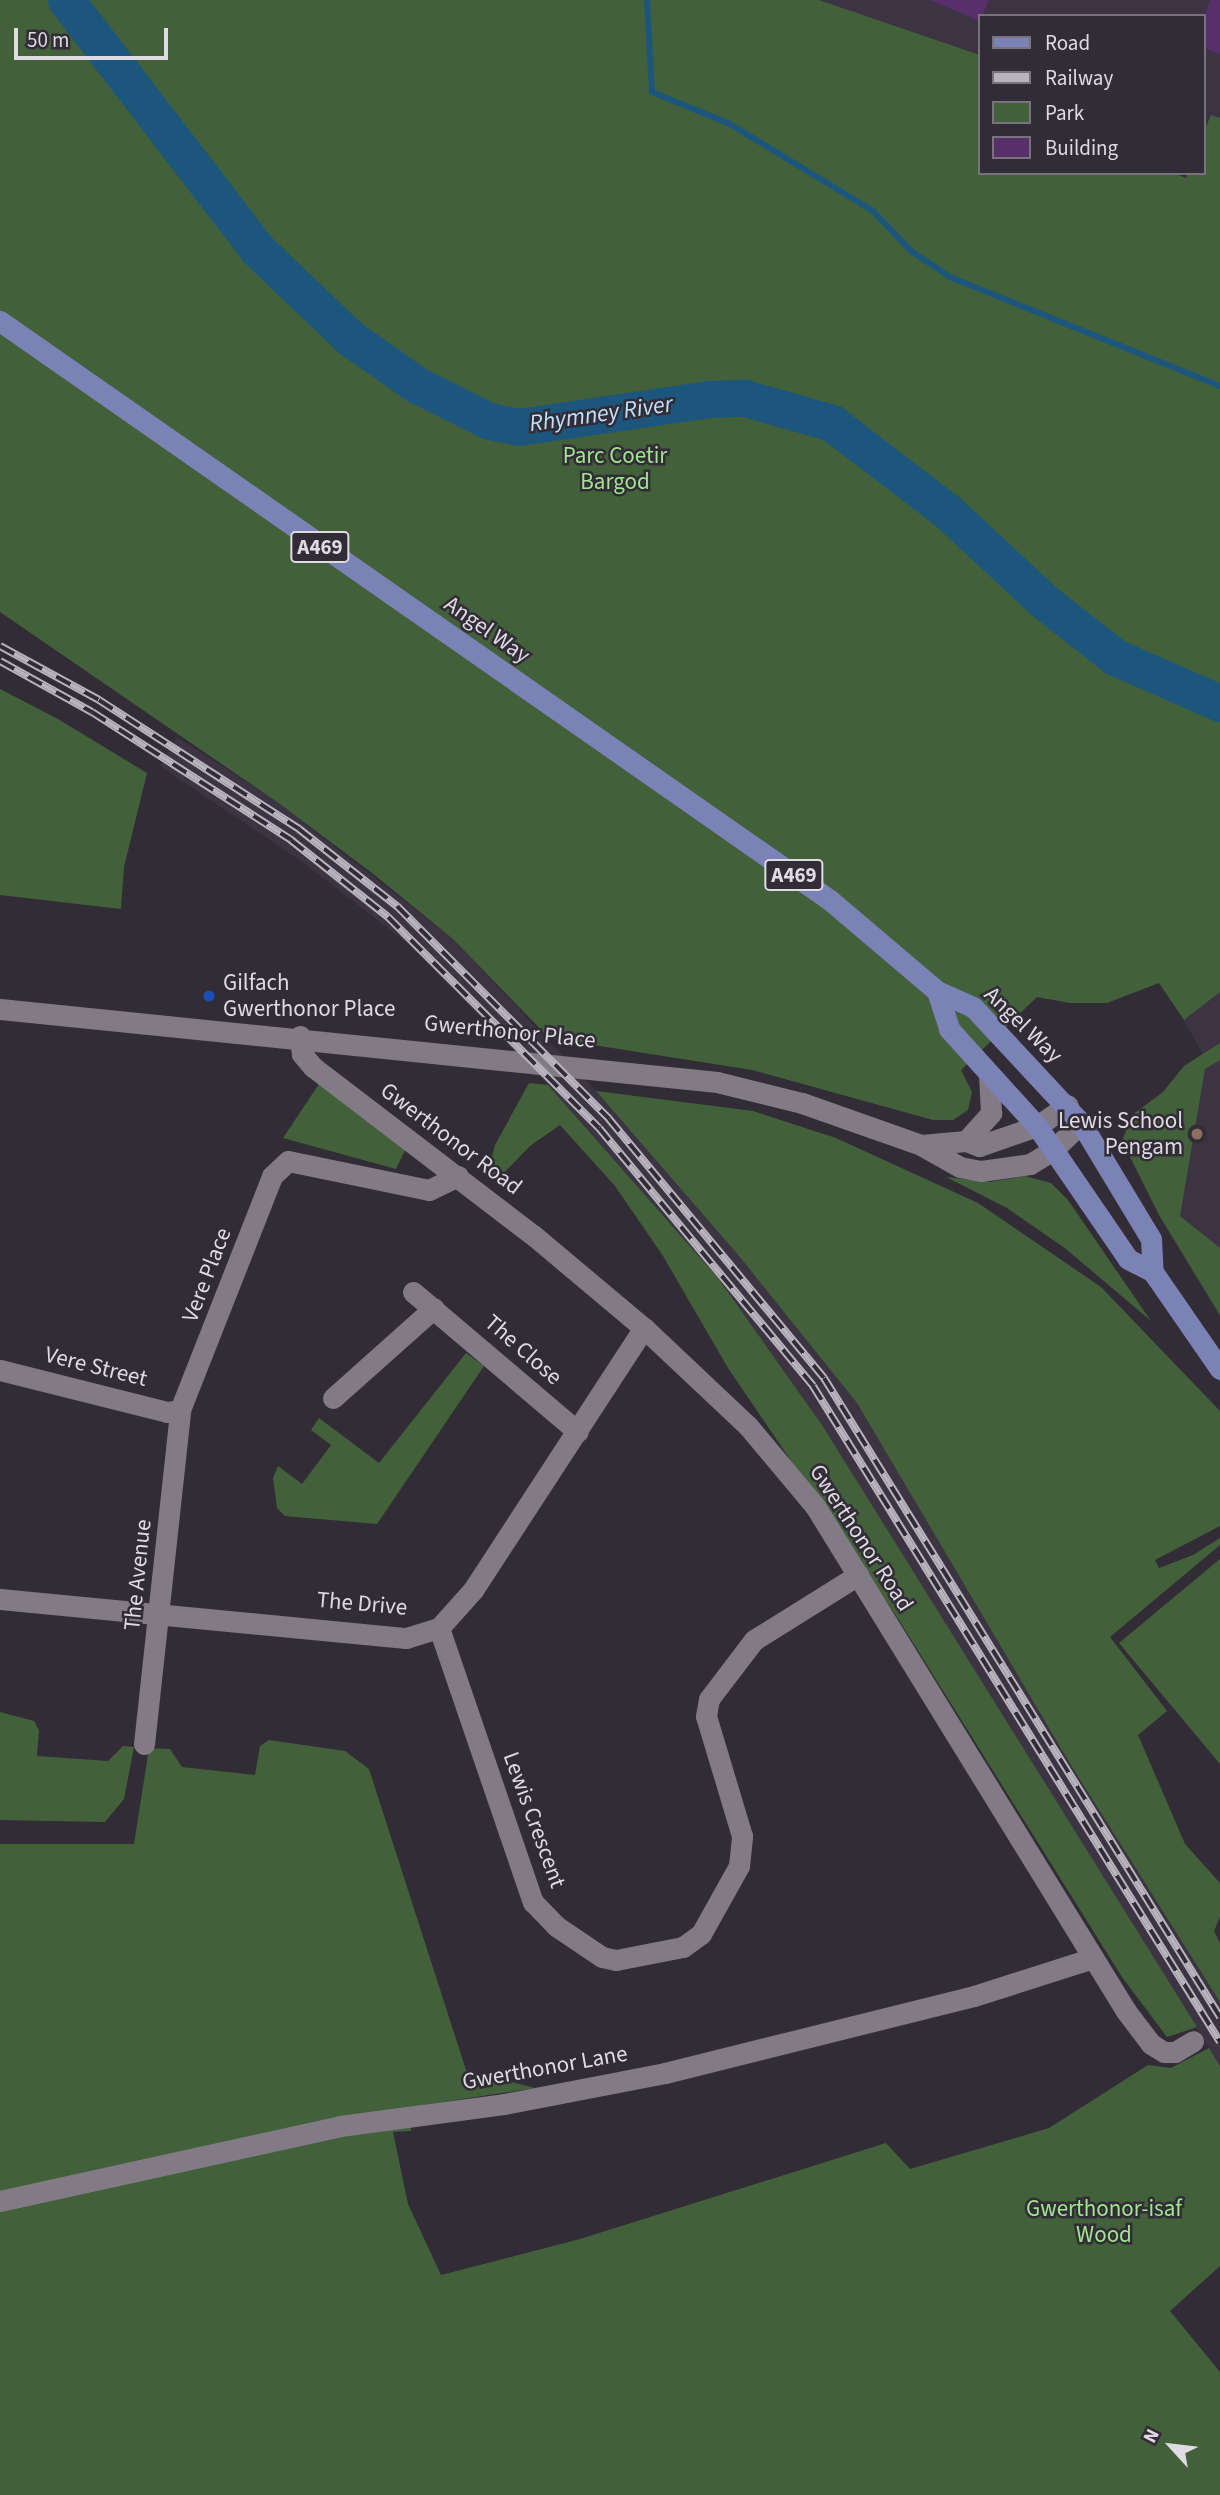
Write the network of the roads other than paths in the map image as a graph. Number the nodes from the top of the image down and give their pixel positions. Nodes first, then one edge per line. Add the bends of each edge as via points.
1 (0, 321) edge
2 (937, 991) junction
3 (0, 1009) edge
4 (300, 1036) junction
5 (989, 1075) junction
6 (1068, 1105) junction
7 (1081, 1124) junction
8 (1037, 1126) junction
9 (966, 1141) junction
10 (921, 1144) junction
11 (1054, 1150) junction
12 (457, 1176) junction
13 (1153, 1272) junction
14 (413, 1292) dead end
15 (434, 1308) junction
16 (644, 1328) junction
17 (1220, 1369) edge
18 (0, 1370) edge
19 (333, 1398) dead end
20 (180, 1410) junction
21 (578, 1432) junction
22 (858, 1575) junction
23 (0, 1599) edge
24 (161, 1614) junction
25 (439, 1628) junction
26 (144, 1744) dead end
27 (1093, 1958) junction
28 (1193, 2041) dead end
29 (0, 2201) edge

1 - 2 main road, Angel Way / A469 via 831,901
2 - 5 main road, A469 via 949,1029
2 - 6 main road, Angel Way / A469 via 973,1007
3 - 4 street, Gwerthonor Place
4 - 10 street, Gwerthonor Place via 718,1082 802,1103
4 - 12 street, Gwerthonor Road via 302,1055 313,1067
5 - 8 main road, A469
5 - 9 street via 991,1113
6 - 7 main road, A469
6 - 8 street, Gwerthonor Place
7 - 11 street, Gwerthonor Place
7 - 13 main road, A469 via 1151,1239
8 - 9 street, Gwerthonor Place via 979,1146
8 - 11 main road, A469
9 - 10 street, Gwerthonor Place
10 - 11 street, Gwerthonor Place via 960,1167 981,1171 1030,1164
11 - 13 main road, A469 via 1128,1259
12 - 16 street, Gwerthonor Road
12 - 20 street, Vere Place via 429,1190 288,1161 272,1177
13 - 17 main road, A469
14 - 15 street, The Close
15 - 19 street
15 - 21 street, The Close
16 - 21 street, The Drive
16 - 22 street, Gwerthonor Road via 748,1426 815,1506
18 - 20 street, Vere Street via 167,1412
20 - 24 street, The Avenue
21 - 25 street, The Drive via 473,1590
22 - 25 street, Lewis Crescent via 754,1640 709,1699 706,1716 741,1836 739,1866 701,1934 683,1947 616,1960 602,1957 556,1926 533,1902
22 - 27 street, Gwerthonor Road
23 - 24 street, The Drive
24 - 25 street, The Drive via 406,1638
24 - 26 street, The Avenue
27 - 28 street, Gwerthonor Road via 1151,2044 1175,2052
27 - 29 street, Gwerthonor Lane via 974,1996 665,2073 504,2104 340,2126

